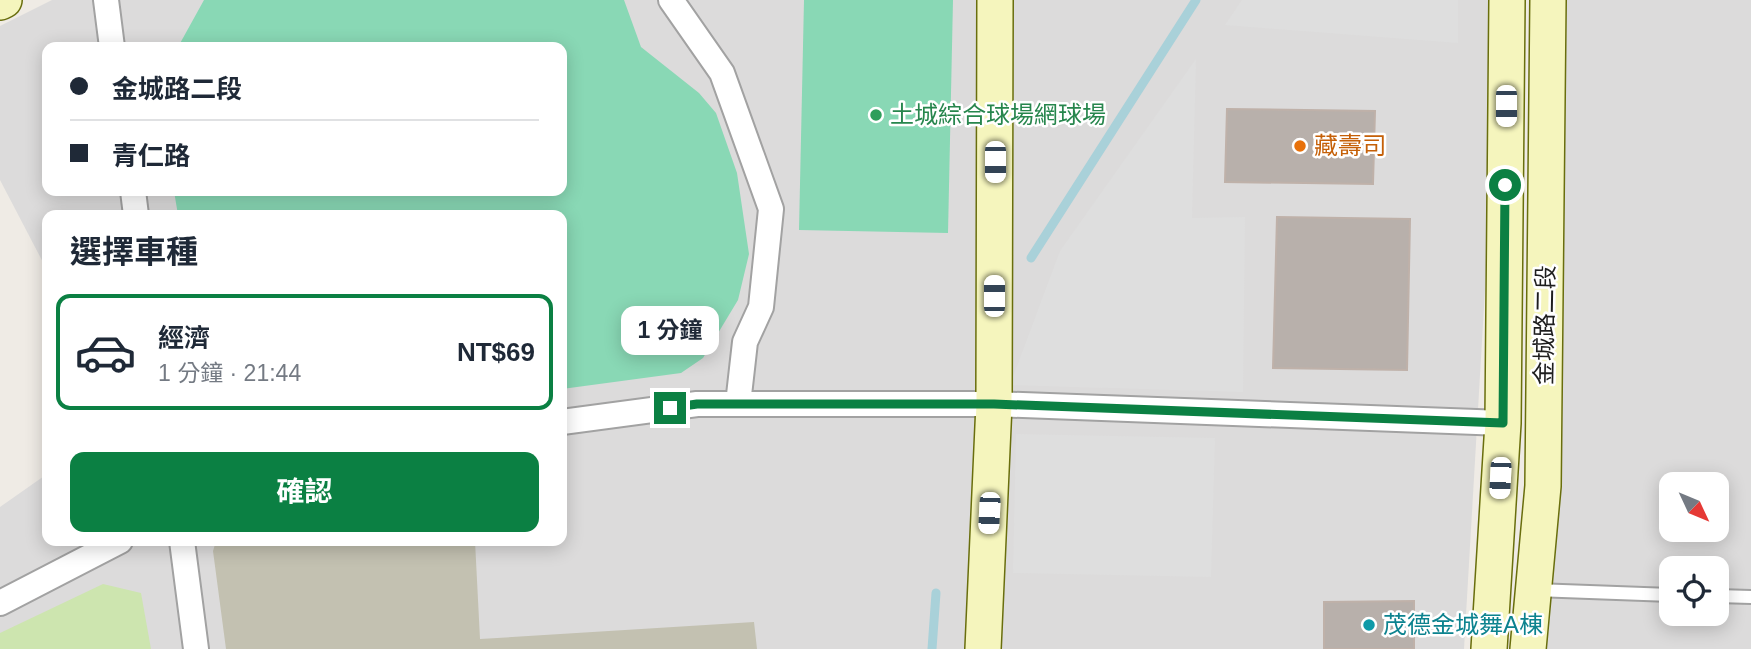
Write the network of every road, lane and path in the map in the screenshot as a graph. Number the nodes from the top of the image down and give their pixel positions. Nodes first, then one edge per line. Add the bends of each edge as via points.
1 (106, 0) edge
2 (671, 0) edge
3 (995, 0) edge
4 (1507, 0) edge
5 (1548, 0) edge
6 (111, 42) edge
7 (738, 404) junction
8 (994, 404) junction
9 (567, 421) edge
10 (1503, 423) junction
11 (110, 546) edge
12 (184, 546) edge
13 (1535, 590) junction
14 (1659, 595) edge
15 (1729, 596) edge
16 (1751, 597) edge
17 (0, 603) edge
18 (196, 649) edge
19 (983, 649) edge
20 (1489, 649) edge
21 (1528, 649) edge

1 - 6 street
2 - 7 street via 722,74 771,209 761,307 746,342
3 - 8 main road
4 - 10 main road, 金城路二段
5 - 13 main road, 金城路二段 via 1543,486
7 - 8 street
7 - 9 street via 697,404
8 - 10 street
8 - 19 main road
10 - 20 main road, 金城路二段
11 - 17 street
12 - 18 street
13 - 14 lane
13 - 21 main road, 金城路二段
15 - 16 lane

